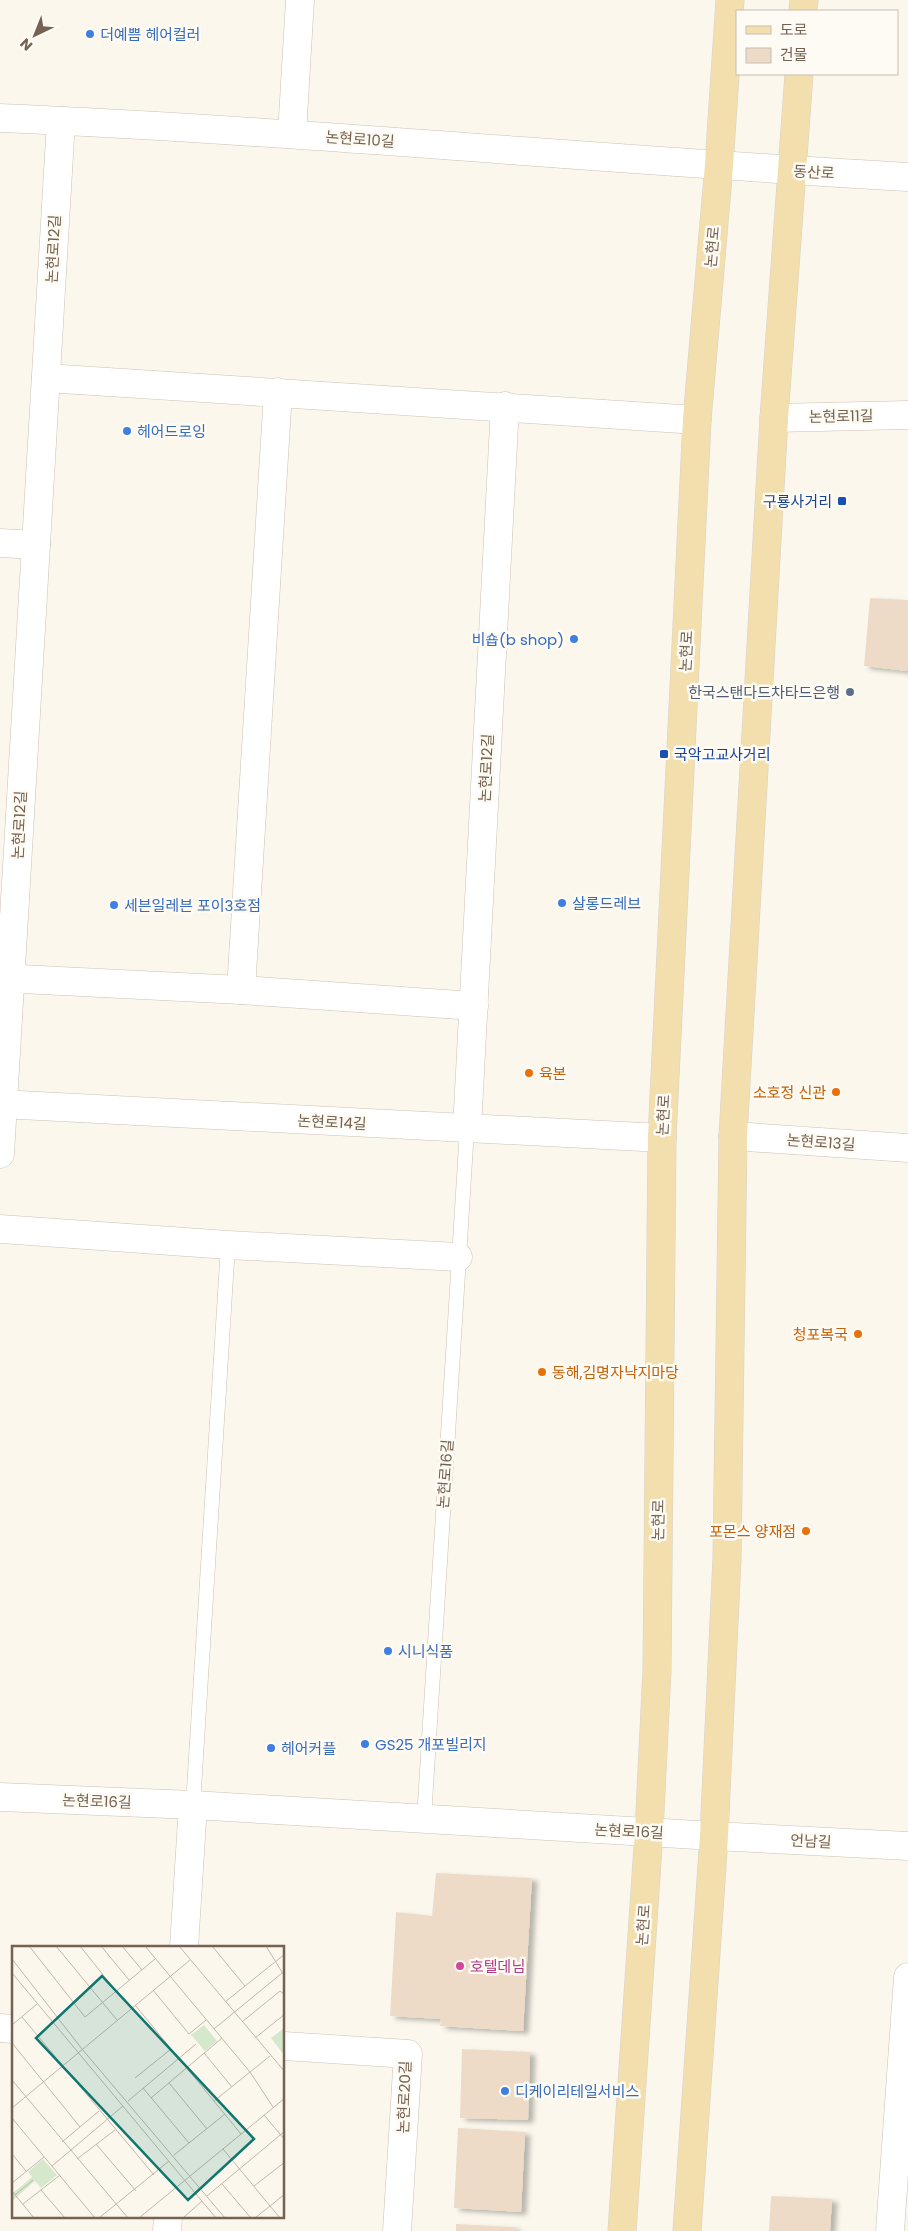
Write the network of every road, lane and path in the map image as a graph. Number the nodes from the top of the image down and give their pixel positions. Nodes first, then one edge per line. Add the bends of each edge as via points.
1 (300, 0) edge
2 (730, 0) edge
3 (799, 75) edge
4 (0, 118) edge
5 (61, 121) junction
6 (292, 134) junction
7 (719, 165) junction
8 (792, 170) junction
9 (908, 177) edge
10 (46, 378) junction
11 (278, 392) junction
12 (505, 406) junction
13 (908, 416) edge
14 (774, 418) junction
15 (697, 420) junction
16 (0, 543) edge
17 (36, 546) junction
18 (5, 978) edge
19 (241, 990) junction
20 (474, 1006) junction
21 (1, 1104) edge
22 (467, 1129) junction
23 (733, 1136) junction
24 (662, 1138) junction
25 (908, 1148) edge
26 (0, 1154) edge
27 (0, 1229) edge
28 (228, 1245) junction
29 (458, 1257) junction
30 (0, 1797) edge
31 (193, 1805) junction
32 (424, 1819) junction
33 (649, 1832) junction
34 (714, 1836) junction
35 (908, 1846) edge
36 (184, 1946) edge
37 (908, 1977) edge
38 (285, 2046) edge
39 (168, 2218) edge
40 (167, 2231) edge
41 (397, 2231) edge
42 (622, 2231) edge
43 (688, 2231) edge
44 (890, 2231) edge

1 - 6 street
2 - 7 main road, 논현로
3 - 8 main road
4 - 5 street, 논현로10길
5 - 6 street, 논현로10길
5 - 10 street, 논현로12길
6 - 7 street, 논현로10길
7 - 8 street, 동산로
7 - 15 main road, 논현로
8 - 9 street, 동산로
8 - 14 main road
10 - 11 street
10 - 17 street, 논현로12길
11 - 12 street
11 - 19 street
12 - 15 street
12 - 20 street, 논현로12길
13 - 14 street, 논현로11길
14 - 23 main road
15 - 24 main road, 논현로
16 - 17 street
17 - 18 street, 논현로12길
18 - 19 street
18 - 21 street, 논현로12길
19 - 20 street
20 - 22 street, 논현로12길
21 - 22 street, 논현로14길
21 - 26 street
22 - 24 street, 논현로14길
22 - 29 lane, 논현로16길
23 - 25 street, 논현로13길
23 - 34 main road via 727,1558
24 - 33 main road, 논현로 via 656,1670
27 - 28 street
28 - 29 street
28 - 31 lane
29 - 32 lane, 논현로16길
30 - 31 street, 논현로16길
31 - 32 street, 논현로16길
31 - 36 street
32 - 33 street, 논현로16길
33 - 34 street, 논현로16길
33 - 42 main road, 논현로
34 - 35 street, 언남길
34 - 43 main road
37 - 44 street
38 - 41 street, 논현로20길 via 408,2054
39 - 40 street

